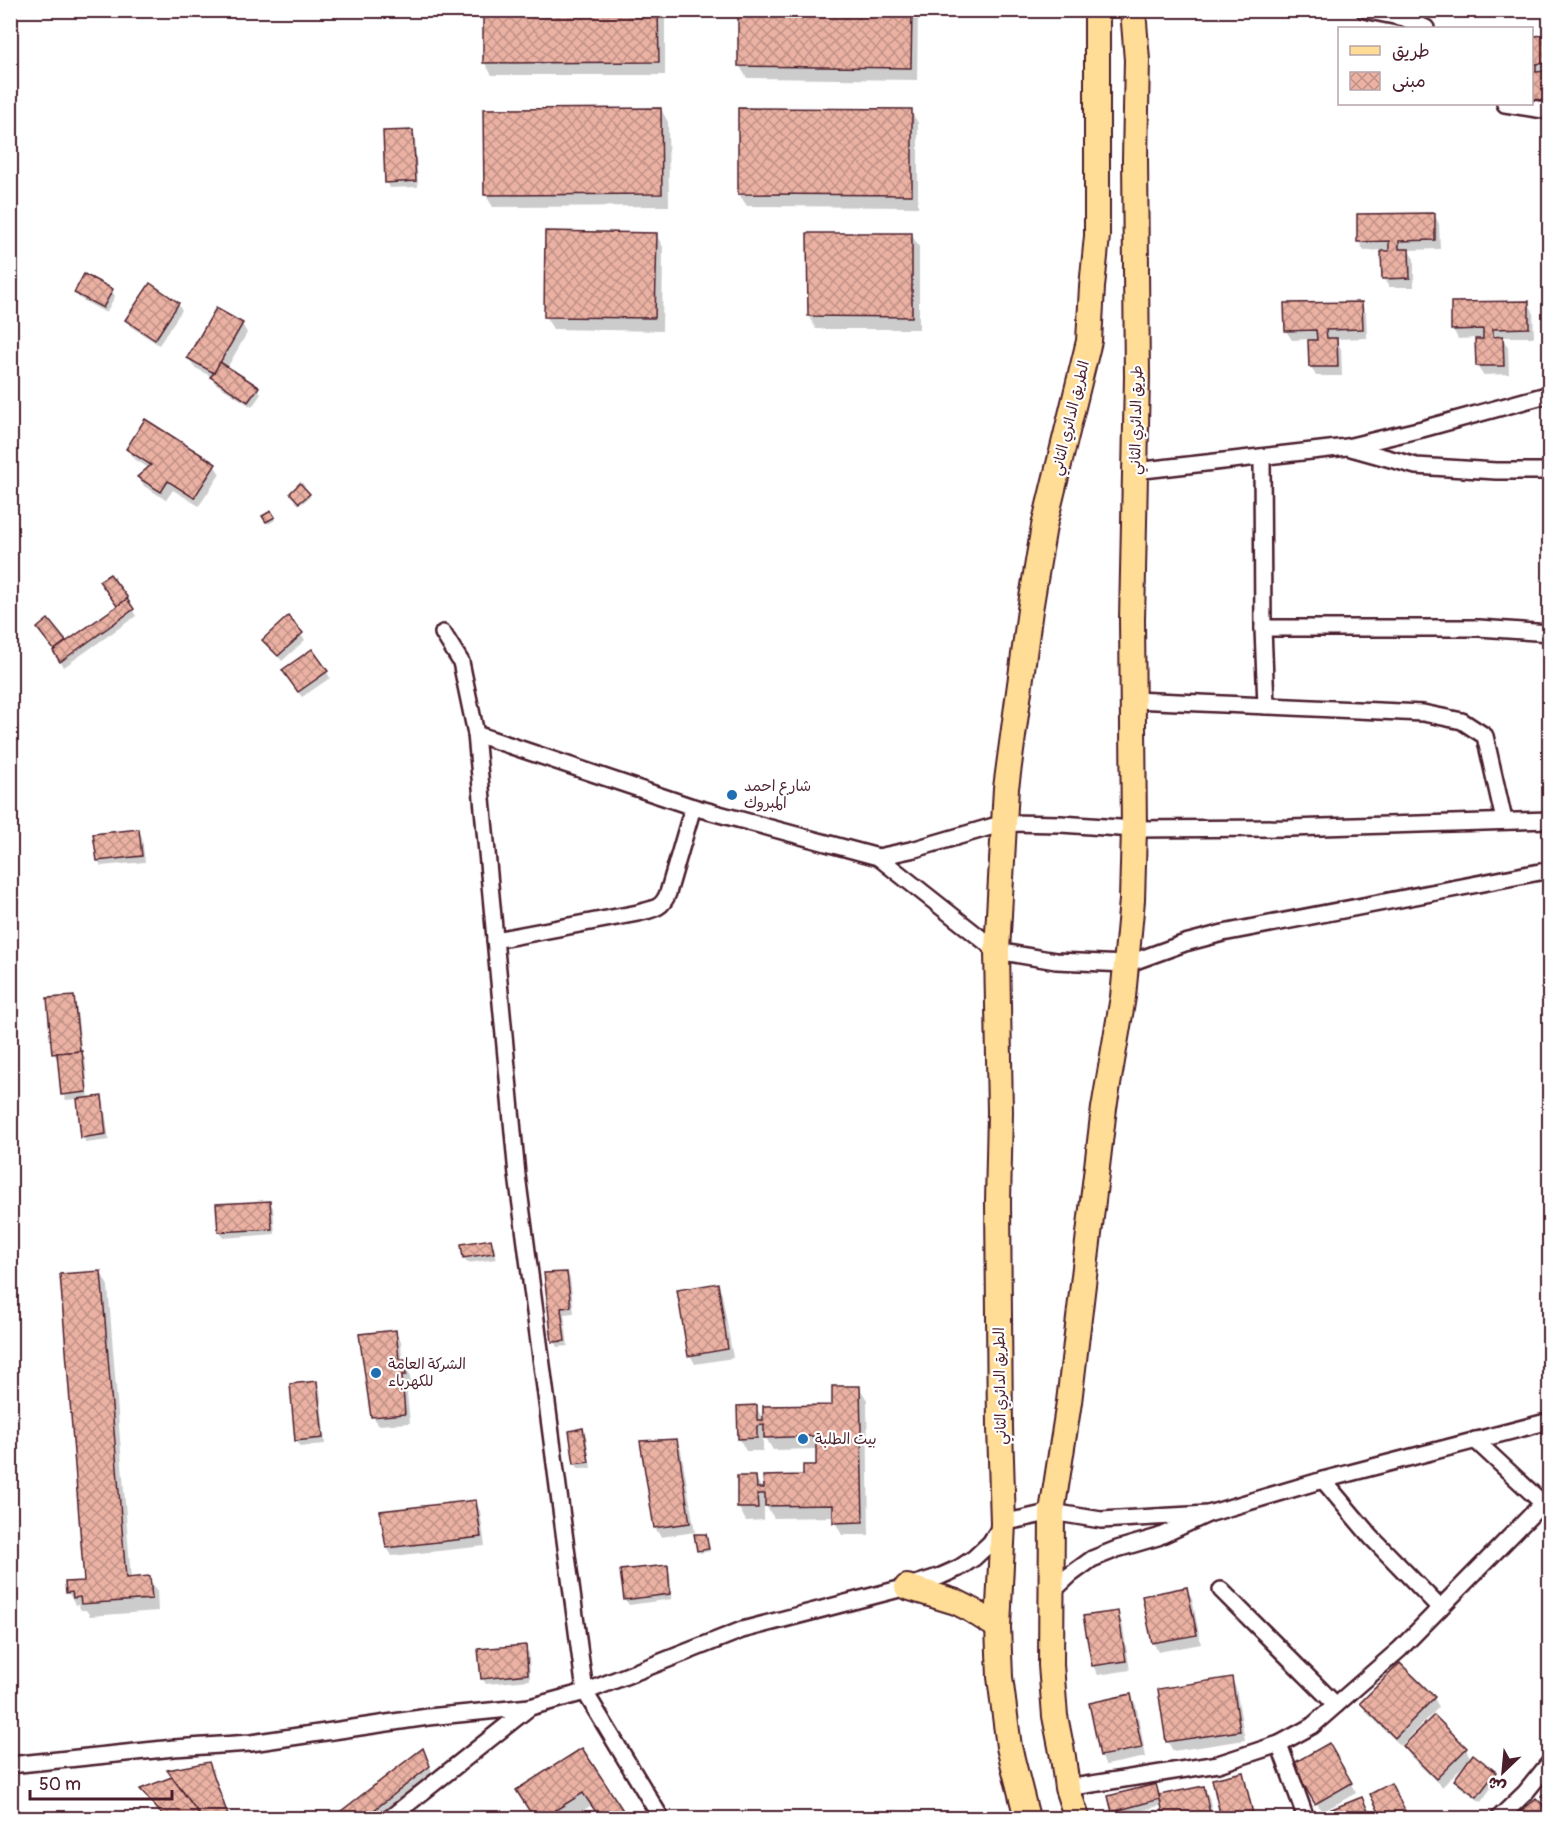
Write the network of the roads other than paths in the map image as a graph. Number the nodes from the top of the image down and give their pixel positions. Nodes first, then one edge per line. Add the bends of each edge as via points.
1 (1097, 10) edge
2 (1133, 10) edge
3 (1364, 10) edge
4 (1424, 27) edge
5 (1511, 105) edge
6 (1550, 111) edge
7 (1550, 394) edge
8 (1347, 447) junction
9 (1262, 457) junction
10 (1135, 471) junction
11 (1550, 471) edge
12 (1263, 628) junction
13 (443, 633) dead end
14 (1550, 633) edge
15 (1133, 700) junction
16 (1266, 706) junction
17 (476, 734) junction
18 (693, 807) junction
19 (1504, 820) junction
20 (1550, 820) edge
21 (1004, 823) junction
22 (1134, 829) junction
23 (878, 857) junction
24 (1550, 870) edge
25 (495, 940) junction
26 (997, 951) junction
27 (1126, 964) junction
28 (1550, 1421) edge
29 (1475, 1440) junction
30 (1323, 1480) junction
31 (1546, 1507) edge
32 (1052, 1512) junction
33 (1208, 1514) junction
34 (1003, 1523) junction
35 (907, 1587) junction
36 (1221, 1590) dead end
37 (1053, 1591) junction
38 (1440, 1608) junction
39 (998, 1627) junction
40 (585, 1692) junction
41 (1336, 1705) junction
42 (530, 1707) junction
43 (1279, 1743) junction
44 (1550, 1762) edge
45 (10, 1765) edge
46 (1066, 1788) junction
47 (390, 1818) edge
48 (661, 1818) edge
49 (1027, 1818) edge
50 (1077, 1818) edge
51 (1306, 1818) edge
52 (1499, 1818) edge

1 - 21 main road, الطريق الدائري الثاني via 1097,236 1089,341 1044,526 1007,776
2 - 10 main road, طريق الدائري الثاني via 1137,60
3 - 4 street via 1404,18
5 - 6 street
7 - 8 street
8 - 9 street
8 - 11 street via 1416,466
9 - 10 street
9 - 12 street
10 - 15 main road, طريق الدائري الثاني
12 - 14 street via 1479,628
12 - 16 street
13 - 17 street via 460,662
15 - 16 street
15 - 22 main road, طريق الدائري الثاني
16 - 19 street via 1423,713 1462,721 1485,736
17 - 18 street
17 - 25 street
18 - 23 street
18 - 25 street via 668,893 657,908
19 - 20 street
19 - 22 street
21 - 22 street
21 - 23 street
21 - 26 main road, الطريق الدائري الثاني
22 - 27 main road, طريق الدائري الثاني
23 - 26 street
24 - 27 street via 1223,933
25 - 40 street via 517,1175
26 - 27 street via 1056,961
26 - 34 main road, الطريق الدائري الثاني
27 - 32 main road
28 - 29 street
29 - 30 street
29 - 31 street
30 - 33 street
30 - 38 street via 1371,1537
31 - 38 street
32 - 33 street via 1101,1520
32 - 34 street
32 - 37 main road
33 - 37 street via 1158,1537 1092,1559
34 - 35 street via 974,1558 941,1576
34 - 39 main road, الطريق الدائري الثاني
35 - 39 main road via 956,1602
35 - 40 street via 742,1630
36 - 41 street
37 - 46 main road via 1051,1665
38 - 41 street
39 - 49 main road, الطريق الدائري الثاني via 1009,1747
40 - 42 street
40 - 48 street
41 - 43 street via 1312,1726
42 - 45 street via 428,1717 251,1743
42 - 47 street
43 - 46 street via 1218,1764
43 - 51 street
44 - 52 street
46 - 50 main road

